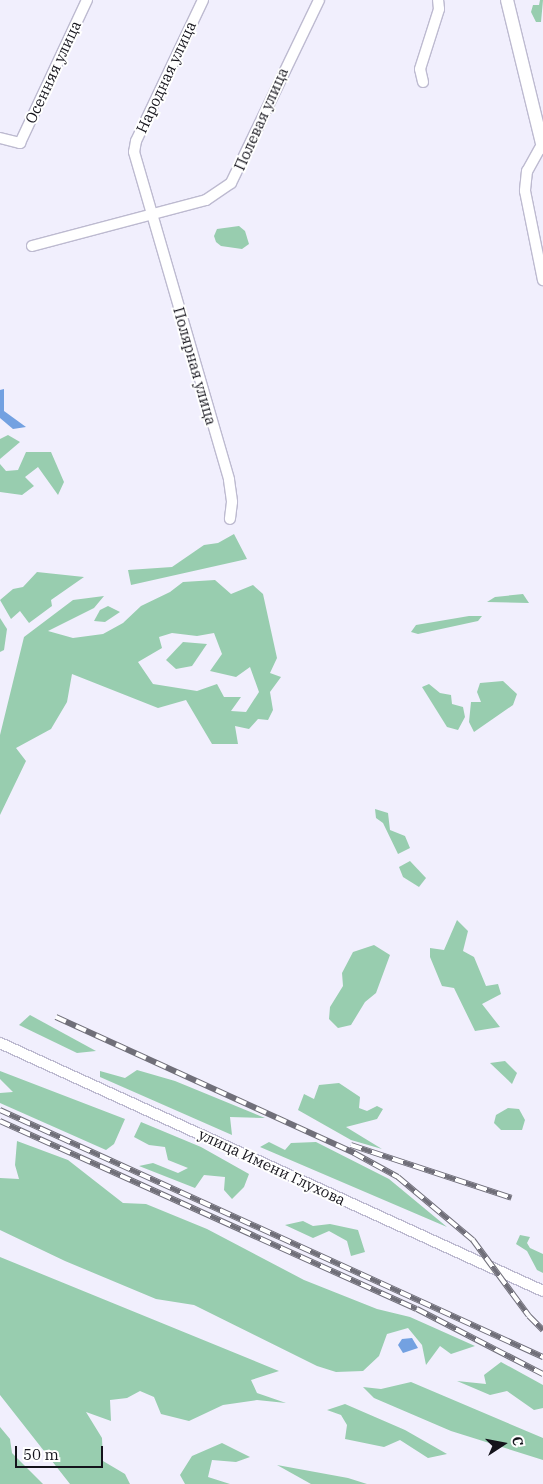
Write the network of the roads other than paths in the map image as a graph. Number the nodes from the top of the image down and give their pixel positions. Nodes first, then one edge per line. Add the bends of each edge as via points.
1 (87, 0) edge
2 (203, 0) edge
3 (319, 0) edge
4 (438, 0) edge
5 (507, 0) edge
6 (423, 82) dead end
7 (0, 138) edge
8 (542, 148) edge
9 (150, 214) junction
10 (32, 246) dead end
11 (543, 280) edge
12 (230, 519) dead end
13 (0, 1043) edge
14 (543, 1291) edge

1 - 7 street, Осенняя улица via 20,143
2 - 9 street, Народная улица via 136,141 137,169
3 - 9 street, Полевая улица via 231,183 206,200
4 - 6 street via 439,9 420,69
5 - 8 street
8 - 11 street via 527,171 525,191
9 - 10 street, Полевая улица
9 - 12 street, Полярная улица via 229,480
13 - 14 street, улица Имени Глухова

